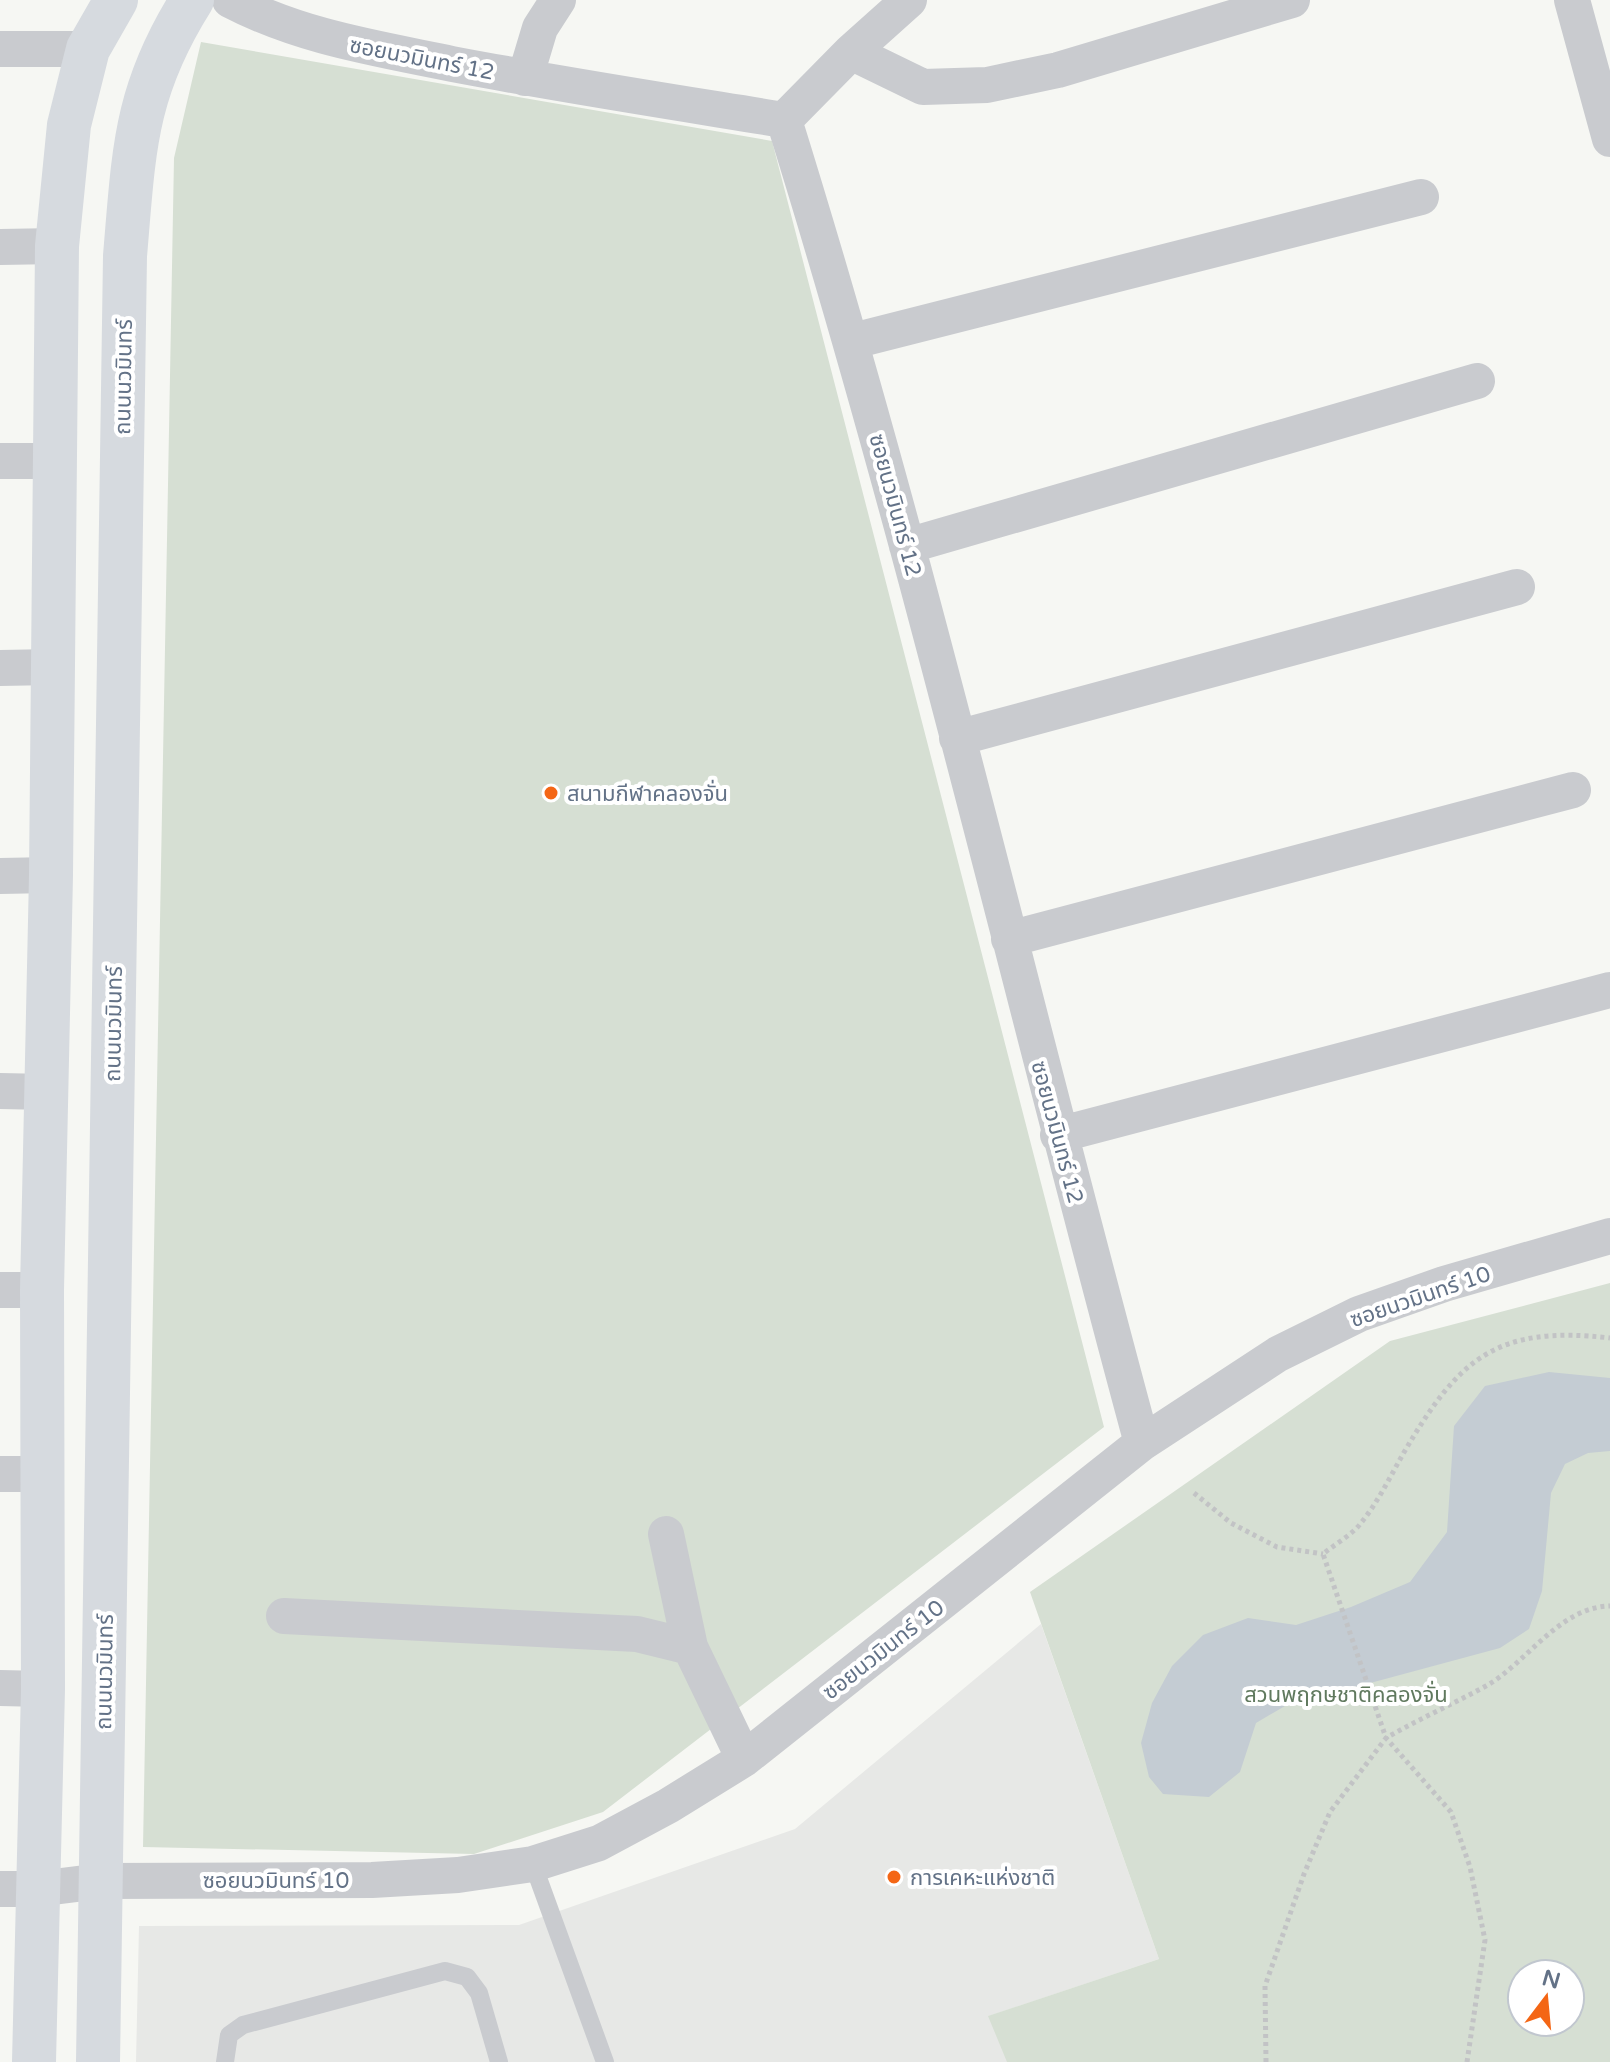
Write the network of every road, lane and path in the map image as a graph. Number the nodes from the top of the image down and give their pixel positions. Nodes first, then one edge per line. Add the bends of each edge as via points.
1 (116, 0) edge
2 (192, 0) edge
3 (230, 0) edge
4 (558, 0) edge
5 (909, 0) edge
6 (1292, 0) edge
7 (1572, 0) edge
8 (0, 49) edge
9 (88, 49) junction
10 (851, 52) junction
11 (1601, 72) edge
12 (525, 78) junction
13 (784, 120) junction
14 (1610, 139) edge
15 (1421, 197) dead end
16 (57, 246) junction
17 (0, 247) edge
18 (853, 341) junction
19 (1477, 381) dead end
20 (0, 461) edge
21 (55, 461) junction
22 (907, 546) junction
23 (1517, 587) dead end
24 (53, 667) junction
25 (0, 668) edge
26 (957, 738) junction
27 (1573, 790) dead end
28 (51, 875) junction
29 (0, 876) edge
30 (1009, 939) junction
31 (1610, 990) edge
32 (0, 1091) edge
33 (47, 1092) junction
34 (1058, 1135) junction
35 (1610, 1236) edge
36 (21, 1290) edge
37 (1610, 1338) edge
38 (1142, 1443) junction
39 (0, 1474) edge
40 (44, 1474) junction
41 (1194, 1493) dead end
42 (666, 1534) dead end
43 (1323, 1554) junction
44 (1610, 1606) edge
45 (284, 1616) dead end
46 (690, 1647) junction
47 (0, 1688) edge
48 (43, 1689) junction
49 (1386, 1738) junction
50 (744, 1759) junction
51 (533, 1864) junction
52 (101, 1881) junction
53 (19, 1889) edge
54 (34, 2062) edge
55 (98, 2062) edge
56 (225, 2062) edge
57 (499, 2062) edge
58 (605, 2062) edge
59 (1266, 2062) edge
60 (1467, 2062) edge

1 - 9 main road
2 - 52 main road, ถนนนวมินทร์ via 149,83 135,132 125,256
3 - 12 street, ซอยนวมินทร์ 12 via 318,37
4 - 12 street via 540,28
5 - 10 street
6 - 10 street via 1058,70 987,85 923,87
7 - 11 street
8 - 9 street
9 - 16 main road via 69,125
10 - 13 street
11 - 14 street
12 - 13 street, ซอยนวมินทร์ 12
13 - 18 street, ซอยนวมินทร์ 12
15 - 18 street
16 - 17 street
16 - 21 main road
18 - 22 street, ซอยนวมินทร์ 12
19 - 22 street
20 - 21 street
21 - 24 main road
22 - 26 street, ซอยนวมินทร์ 12
23 - 26 street
24 - 25 street
24 - 28 main road
26 - 30 street, ซอยนวมินทร์ 12
27 - 30 street
28 - 29 street
28 - 33 main road
30 - 34 street, ซอยนวมินทร์ 12
31 - 34 street
32 - 33 street
33 - 36 main road
34 - 38 street, ซอยนวมินทร์ 12
35 - 38 street, ซอยนวมินทร์ 10 via 1359,1314 1278,1354
36 - 40 main road
37 - 43 path via 1526,1336 1486,1352 1458,1377 1428,1417 1360,1524
38 - 50 street, ซอยนวมินทร์ 10
39 - 40 street
40 - 48 main road
41 - 43 path via 1231,1523 1277,1547
42 - 46 street
43 - 49 path
44 - 49 path via 1564,1622 1488,1685
45 - 46 street via 637,1634
46 - 50 street
47 - 48 street
48 - 53 main road
49 - 59 path via 1330,1812 1304,1874 1265,1986
49 - 60 path via 1451,1812 1470,1867 1485,1940
50 - 51 street, ซอยนวมินทร์ 10 via 599,1843
51 - 52 street, ซอยนวมินทร์ 10 via 372,1880
51 - 58 lane
52 - 53 street, ซอยนวมินทร์ 10
52 - 55 main road, ถนนนวมินทร์
53 - 54 main road
56 - 57 lane via 229,2035 243,2025 445,1971 467,1977 479,1993

